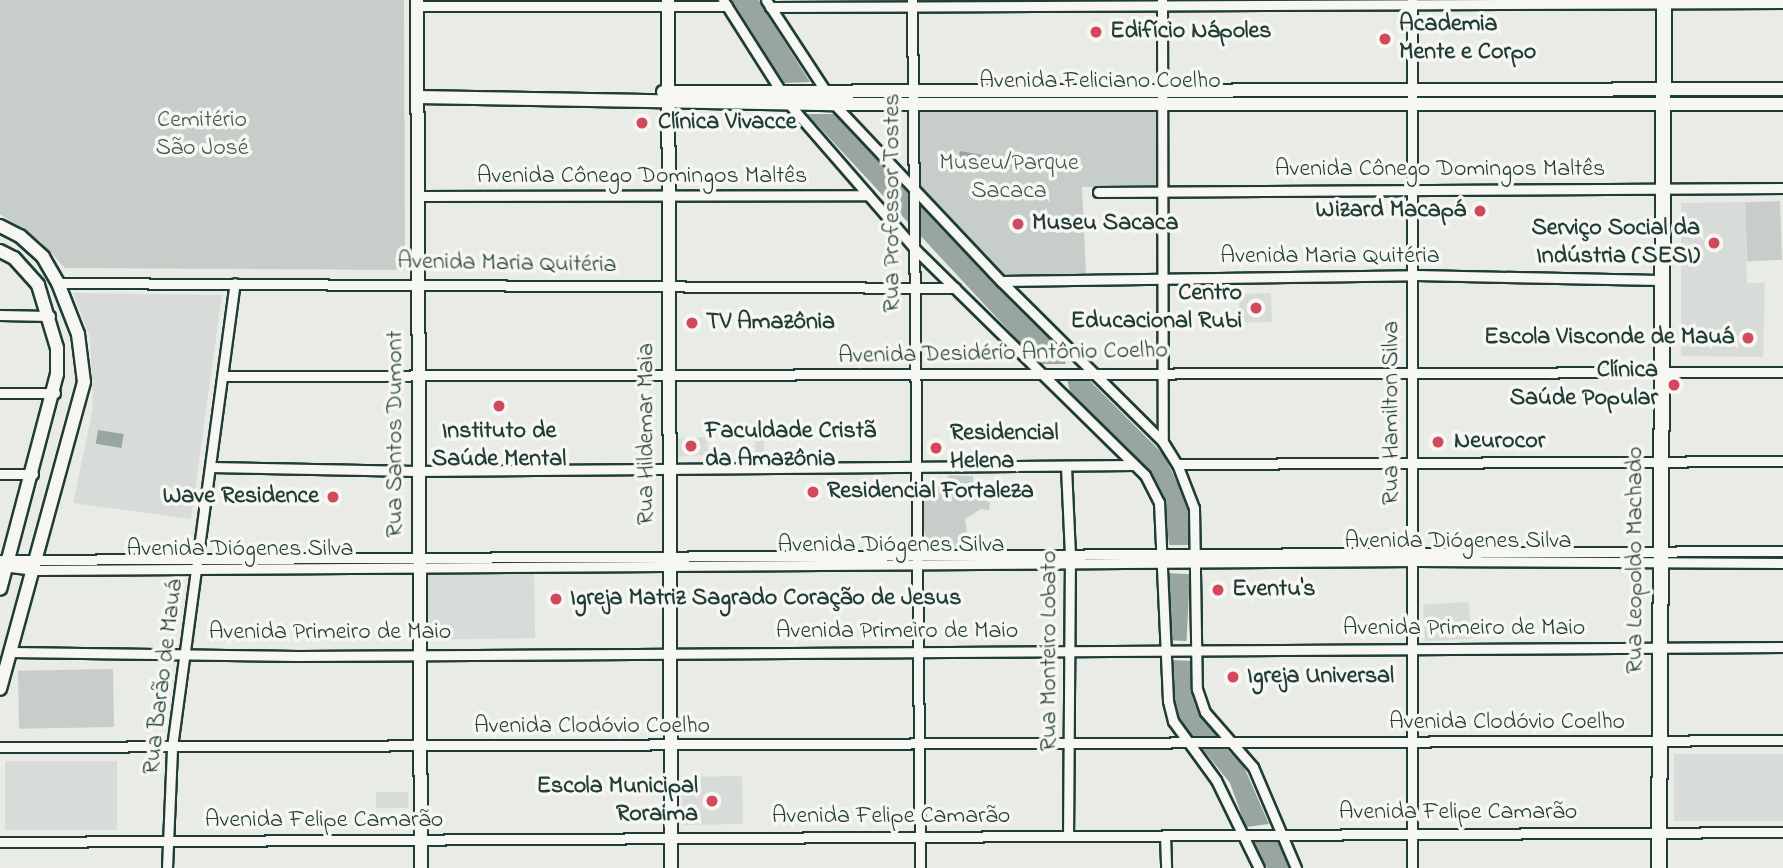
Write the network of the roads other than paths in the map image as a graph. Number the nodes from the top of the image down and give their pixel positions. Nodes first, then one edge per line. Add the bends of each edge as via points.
1 (1664, 1) edge
2 (1161, 2) edge
3 (1412, 2) edge
4 (417, 3) edge
5 (668, 3) edge
6 (725, 3) edge
7 (1783, 3) edge
8 (768, 4) edge
9 (912, 5) edge
10 (1738, 89) junction
11 (1783, 89) edge
12 (417, 93) junction
13 (668, 96) junction
14 (1163, 96) junction
15 (1413, 96) junction
16 (1662, 96) junction
17 (791, 98) junction
18 (911, 98) junction
19 (825, 99) junction
20 (1739, 104) junction
21 (1783, 104) edge
22 (1412, 188) junction
23 (1783, 188) edge
24 (911, 190) junction
25 (1165, 190) junction
26 (1660, 190) junction
27 (1098, 192) dead end
28 (867, 195) junction
29 (416, 197) junction
30 (668, 198) junction
31 (0, 226) edge
32 (915, 249) junction
33 (0, 251) edge
34 (1411, 275) junction
35 (1163, 277) junction
36 (1659, 280) junction
37 (1001, 281) junction
38 (416, 282) junction
39 (58, 283) junction
40 (235, 284) junction
41 (38, 285) junction
42 (669, 285) junction
43 (913, 287) junction
44 (955, 288) junction
45 (0, 315) edge
46 (50, 316) junction
47 (1093, 371) junction
48 (1160, 371) junction
49 (1042, 372) junction
50 (1411, 372) junction
51 (1658, 372) junction
52 (1783, 372) edge
53 (223, 376) junction
54 (669, 376) junction
55 (914, 376) junction
56 (416, 377) junction
57 (0, 393) edge
58 (55, 393) junction
59 (1163, 442) junction
60 (1659, 461) junction
61 (1783, 461) edge
62 (1411, 463) junction
63 (1178, 464) junction
64 (1134, 466) junction
65 (211, 467) junction
66 (1066, 467) junction
67 (917, 468) junction
68 (668, 470) junction
69 (416, 471) junction
70 (0, 474) edge
71 (33, 474) junction
72 (1783, 551) edge
73 (797, 554) junction
74 (1659, 556) junction
75 (1411, 557) junction
76 (198, 558) junction
77 (1192, 559) junction
78 (916, 560) junction
79 (1070, 560) junction
80 (1168, 560) junction
81 (668, 562) junction
82 (4, 563) edge
83 (335, 563) junction
84 (417, 563) junction
85 (1783, 563) edge
86 (36, 564) junction
87 (798, 566) junction
88 (197, 569) junction
89 (0, 589) edge
90 (1412, 647) junction
91 (1783, 647) edge
92 (1660, 648) junction
93 (1069, 650) junction
94 (917, 651) junction
95 (1168, 651) junction
96 (1195, 651) junction
97 (11, 652) junction
98 (187, 652) junction
99 (419, 653) junction
100 (669, 653) junction
101 (0, 690) edge
102 (1783, 740) edge
103 (1660, 741) junction
104 (1231, 742) junction
105 (1069, 743) junction
106 (1188, 743) junction
107 (1412, 743) junction
108 (918, 745) junction
109 (420, 746) junction
110 (671, 746) junction
111 (0, 747) edge
112 (172, 747) junction
113 (1412, 831) junction
114 (1783, 832) edge
115 (1246, 833) junction
116 (1659, 833) junction
117 (1277, 834) junction
118 (1068, 835) junction
119 (1165, 835) junction
120 (920, 836) junction
121 (671, 838) junction
122 (167, 840) junction
123 (421, 840) junction
124 (0, 842) edge
125 (167, 868) edge
126 (421, 868) edge
127 (671, 868) edge
128 (920, 868) edge
129 (1166, 868) edge
130 (1259, 868) edge
131 (1296, 868) edge
132 (1412, 868) edge
133 (1659, 868) edge

1 - 3 street
1 - 7 street
1 - 16 main road, Rua Leopoldo Machado
2 - 3 street
2 - 9 street
2 - 14 street
3 - 15 street, Rua Hamilton Silva
4 - 5 street
4 - 12 main road, Rua Santos Dumont
5 - 6 street
5 - 13 main road, Rua Hildemar Maia
6 - 17 street
8 - 9 street
8 - 19 street
9 - 18 street, Rua Professor Tostes
10 - 11 main road, Avenida Feliciano Coelho
10 - 16 main road, Avenida Feliciano Coelho
10 - 20 main road
12 - 13 main road, Avenida Feliciano Coelho
12 - 29 main road, Rua Santos Dumont
13 - 17 main road, Avenida Feliciano Coelho
13 - 30 main road, Rua Hildemar Maia
14 - 15 main road, Avenida Feliciano Coelho
14 - 18 main road, Avenida Feliciano Coelho
14 - 25 street
15 - 16 main road, Avenida Feliciano Coelho
15 - 22 street, Rua Hamilton Silva
16 - 20 main road, Avenida Feliciano Coelho
16 - 26 main road, Rua Leopoldo Machado
17 - 19 main road, Avenida Feliciano Coelho
17 - 28 street
18 - 19 main road, Avenida Feliciano Coelho
18 - 24 street, Rua Professor Tostes
19 - 24 street
20 - 21 main road, Avenida Feliciano Coelho
22 - 25 street, Avenida Cônego Domingos Maltês
22 - 26 street, Avenida Cônego Domingos Maltês
22 - 34 street, Rua Hamilton Silva
23 - 26 street, Avenida Cônego Domingos Maltês
24 - 32 street, Rua Professor Tostes
24 - 37 street
25 - 27 street, Avenida Cônego Domingos Maltês
25 - 35 street
26 - 36 main road, Rua Leopoldo Machado
28 - 30 street, Avenida Cônego Domingos Maltês
28 - 32 street
29 - 30 street, Avenida Cônego Domingos Maltês
29 - 38 main road, Rua Santos Dumont
30 - 42 main road, Rua Hildemar Maia
31 - 39 main road via 20,236 43,257
32 - 43 street, Rua Professor Tostes
32 - 44 street
33 - 41 main road via 14,258
34 - 35 street, Avenida Maria Quitéria
34 - 36 street, Avenida Maria Quitéria
34 - 50 street, Rua Hamilton Silva
35 - 37 street, Avenida Maria Quitéria
35 - 48 street
36 - 51 main road, Rua Leopoldo Machado
37 - 47 street
38 - 40 street, Avenida Maria Quitéria
38 - 42 street, Avenida Maria Quitéria
38 - 56 main road, Rua Santos Dumont
39 - 40 street, Avenida Maria Quitéria
39 - 41 main road
39 - 86 main road via 78,334 84,382
40 - 53 street, Rua Barão de Mauá
41 - 46 main road
42 - 43 street, Avenida Maria Quitéria
42 - 54 main road, Rua Hildemar Maia
43 - 44 street, Avenida Maria Quitéria
43 - 55 street, Rua Professor Tostes
44 - 49 street
45 - 46 street
46 - 58 main road via 57,348
47 - 48 street, Avenida Desidério Antônio Coelho
47 - 49 street, Avenida Desidério Antônio Coelho
47 - 59 street
48 - 50 street, Avenida Desidério Antônio Coelho
48 - 59 street
49 - 55 street, Avenida Desidério Antônio Coelho
49 - 64 street
50 - 51 street, Avenida Desidério Antônio Coelho
50 - 62 street, Rua Hamilton Silva
51 - 52 street, Avenida Desidério Antônio Coelho
51 - 60 main road, Rua Leopoldo Machado
53 - 56 street, Avenida Desidério Antônio Coelho
53 - 65 street, Rua Barão de Mauá
54 - 55 street, Avenida Desidério Antônio Coelho
54 - 56 street, Avenida Desidério Antônio Coelho
54 - 68 main road, Rua Hildemar Maia
55 - 67 street, Rua Professor Tostes
56 - 69 main road, Rua Santos Dumont
57 - 58 street
58 - 71 main road
59 - 63 street
60 - 61 street
60 - 62 street
60 - 74 main road, Rua Leopoldo Machado
62 - 63 street
62 - 75 street, Rua Hamilton Silva
63 - 77 street via 1194,508
64 - 66 street
64 - 80 street via 1145,475 1159,502
65 - 69 street
65 - 76 street, Rua Barão de Mauá
66 - 67 street
66 - 79 street, Rua Monteiro Lobato
67 - 68 street
67 - 78 street, Rua Professor Tostes
68 - 69 street
68 - 81 main road, Rua Hildemar Maia
69 - 84 main road, Rua Santos Dumont
70 - 71 street
71 - 82 main road
72 - 74 street, Avenida Diógenes Silva
73 - 78 street, Avenida Diógenes Silva
73 - 81 street, Avenida Diógenes Silva
73 - 87 street
74 - 75 street, Avenida Diógenes Silva
74 - 85 street, Avenida Diógenes Silva
74 - 92 main road, Rua Leopoldo Machado
75 - 77 street, Avenida Diógenes Silva
75 - 90 street, Rua Hamilton Silva
76 - 83 street, Avenida Diógenes Silva
76 - 86 street, Avenida Diógenes Silva
76 - 88 street, Rua Barão de Mauá
77 - 80 street, Avenida Diógenes Silva
77 - 96 street
78 - 79 street, Avenida Diógenes Silva
78 - 87 street, Avenida Diógenes Silva
78 - 94 street, Rua Professor Tostes
79 - 80 street, Avenida Diógenes Silva
79 - 93 street, Rua Monteiro Lobato
80 - 95 street
81 - 84 street, Avenida Diógenes Silva
81 - 87 street, Avenida Diógenes Silva
81 - 100 main road, Rua Hildemar Maia
82 - 86 street, Avenida Diógenes Silva
82 - 89 main road
83 - 84 street, Avenida Diógenes Silva
83 - 88 street, Avenida Diógenes Silva
84 - 99 main road, Rua Santos Dumont
86 - 88 street, Avenida Diógenes Silva
86 - 97 main road
88 - 98 street, Rua Barão de Mauá
90 - 92 street, Avenida Primeiro de Maio
90 - 96 street, Avenida Primeiro de Maio
90 - 107 street, Rua Hamilton Silva
91 - 92 street, Avenida Primeiro de Maio
92 - 103 main road, Rua Leopoldo Machado
93 - 94 street, Avenida Primeiro de Maio
93 - 95 street, Avenida Primeiro de Maio
93 - 105 street, Rua Monteiro Lobato
94 - 100 street, Avenida Primeiro de Maio
94 - 108 street, Rua Professor Tostes
95 - 96 street, Avenida Primeiro de Maio
95 - 106 street via 1168,701
96 - 104 street via 1197,689 1205,712
97 - 98 street, Avenida Primeiro de Maio
97 - 101 main road
98 - 99 street, Avenida Primeiro de Maio via 298,656
98 - 112 street, Rua Barão de Mauá
99 - 100 street, Avenida Primeiro de Maio
99 - 109 main road, Rua Santos Dumont
100 - 110 main road, Rua Hildemar Maia
102 - 103 street, Avenida Clodóvio Coelho
103 - 107 street, Avenida Clodóvio Coelho
103 - 116 main road, Rua Leopoldo Machado
104 - 106 street, Avenida Clodóvio Coelho
104 - 107 street, Avenida Clodóvio Coelho
104 - 117 street via 1253,767
105 - 106 street, Avenida Clodóvio Coelho
105 - 108 street, Avenida Clodóvio Coelho
105 - 118 street, Rua Monteiro Lobato
106 - 115 street
107 - 113 street, Rua Hamilton Silva
108 - 110 street, Avenida Clodóvio Coelho
108 - 120 street, Rua Professor Tostes
109 - 110 street, Avenida Clodóvio Coelho
109 - 112 street, Avenida Clodóvio Coelho
109 - 123 main road, Rua Santos Dumont
110 - 121 main road, Rua Hildemar Maia
111 - 112 street, Avenida Clodóvio Coelho
112 - 122 street, Rua Barão de Mauá
113 - 116 street, Avenida Felipe Camarão
113 - 117 street, Avenida Felipe Camarão
113 - 132 street, Rua Hamilton Silva
114 - 116 street, Avenida Felipe Camarão
115 - 117 street, Avenida Felipe Camarão
115 - 119 street, Avenida Felipe Camarão
115 - 130 street
116 - 133 main road, Rua Leopoldo Machado
117 - 131 street
118 - 119 street, Avenida Felipe Camarão
118 - 120 street, Avenida Felipe Camarão
119 - 129 street
120 - 121 street, Avenida Felipe Camarão
120 - 128 street, Rua Professor Tostes
121 - 123 street, Avenida Felipe Camarão
121 - 127 main road, Rua Hildemar Maia
122 - 123 street, Avenida Felipe Camarão
122 - 124 street, Avenida Felipe Camarão
122 - 125 street, Rua Barão de Mauá
123 - 126 main road, Rua Santos Dumont

